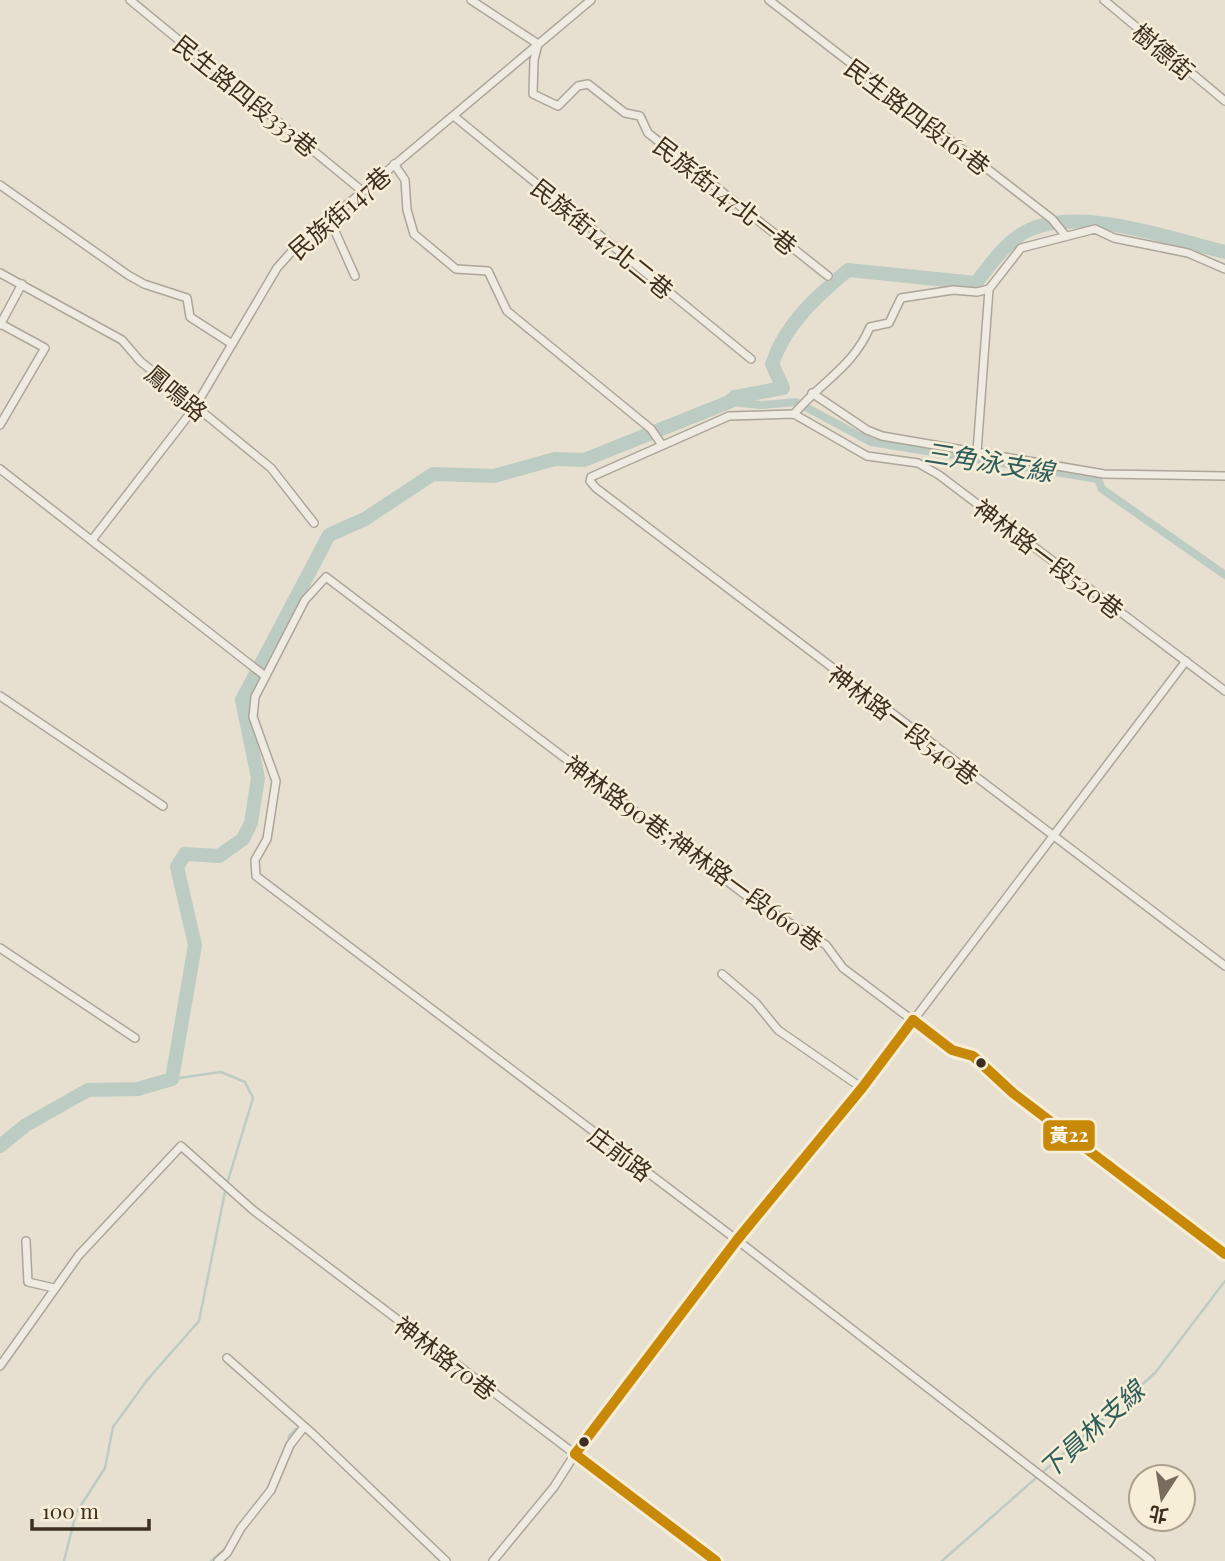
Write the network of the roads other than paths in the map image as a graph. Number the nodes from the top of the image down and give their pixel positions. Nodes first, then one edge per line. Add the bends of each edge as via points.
1 (130, 0) edge
2 (471, 0) edge
3 (591, 0) edge
4 (769, 0) edge
5 (1104, 0) edge
6 (538, 44) junction
7 (1225, 101) edge
8 (455, 117) junction
9 (394, 164) junction
10 (0, 186) edge
11 (361, 190) junction
12 (329, 218) junction
13 (1065, 235) junction
14 (1225, 269) edge
15 (0, 273) edge
16 (355, 276) dead end
17 (828, 276) dead end
18 (22, 284) junction
19 (989, 289) junction
20 (1, 325) edge
21 (232, 344) junction
22 (751, 359) dead end
23 (812, 393) junction
24 (195, 407) junction
25 (794, 414) junction
26 (0, 425) edge
27 (662, 445) junction
28 (977, 452) junction
29 (0, 468) edge
30 (1225, 476) edge
31 (314, 523) dead end
32 (92, 540) junction
33 (1186, 661) junction
34 (265, 676) junction
35 (1225, 691) edge
36 (0, 696) edge
37 (163, 806) dead end
38 (1054, 835) junction
39 (0, 948) edge
40 (1225, 966) edge
41 (722, 974) dead end
42 (913, 1020) junction
43 (135, 1038) dead end
44 (862, 1088) junction
45 (737, 1240) junction
46 (26, 1241) dead end
47 (1225, 1254) edge
48 (54, 1288) junction
49 (227, 1358) dead end
50 (0, 1366) edge
51 (304, 1427) junction
52 (575, 1454) junction
53 (218, 1561) edge
54 (446, 1561) edge
55 (494, 1561) edge
56 (716, 1561) edge
57 (1151, 1561) edge

1 - 11 street, 民生路四段333巷
2 - 6 street
3 - 6 street, 民族街147巷
4 - 13 street, 民生路四段161巷 via 1052,219
5 - 7 street, 樹德街
6 - 8 street, 民族街147巷
6 - 17 street, 民族街147北一巷 via 533,94 537,98 558,106 578,86 588,85 625,113 640,116 648,133
8 - 9 street, 民族街147巷
8 - 22 street, 民族街147北二巷
9 - 11 street, 民族街147巷
9 - 27 street via 405,180 414,234 456,269 488,271 507,312 651,429
10 - 21 street via 128,275 187,298 190,317
11 - 12 street, 民族街147巷
12 - 16 street
12 - 21 street, 民族街147巷 via 277,268
13 - 14 street via 1095,229 1114,238 1188,253
13 - 19 street via 1021,248
15 - 18 street, 鳳鳴路
18 - 20 street
18 - 24 street, 鳳鳴路 via 121,340
19 - 23 street via 901,298 889,323 870,327 850,362
19 - 28 street
20 - 26 street via 45,348
21 - 24 street, 民族街147巷
23 - 25 street
23 - 28 street via 881,436
24 - 31 street, 鳳鳴路 via 271,468
24 - 32 street, 民族街147巷
25 - 27 street via 729,416
25 - 33 street, 神林路一段520巷 via 867,456 918,463 939,475
27 - 38 street, 神林路一段540巷 via 590,481
28 - 30 street via 1104,474
29 - 32 street
32 - 34 street
33 - 35 street, 神林路一段520巷
33 - 38 street
34 - 42 street, 神林路90巷;神林路一段660巷 via 305,600 326,577 752,900 826,945 843,968
34 - 45 street, 庄前路 via 255,697 253,717 276,781 267,839 255,860 256,876
36 - 37 street
38 - 40 street, 神林路一段540巷
38 - 42 street
39 - 43 street
41 - 44 street via 756,1003 778,1030
42 - 44 street
42 - 47 street, 神林路90巷;神林路一段660巷 via 952,1050 973,1056 1013,1093
44 - 45 street
45 - 52 street
45 - 57 street, 庄前路
46 - 48 street via 28,1282
48 - 50 street
48 - 52 street, 神林路70巷 via 181,1146 253,1210
49 - 51 street
51 - 53 street via 290,1445 271,1490
51 - 54 street
52 - 55 street
52 - 56 street, 神林路70巷

